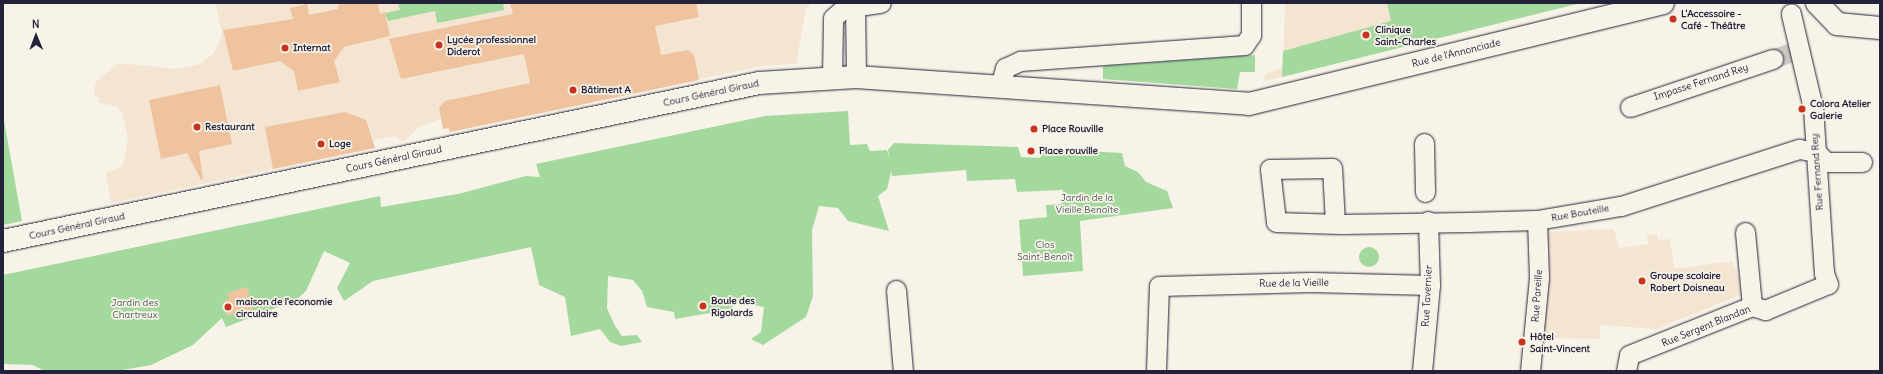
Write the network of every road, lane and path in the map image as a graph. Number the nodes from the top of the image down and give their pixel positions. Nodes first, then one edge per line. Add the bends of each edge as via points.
1 (881, 3) edge
2 (1251, 3) edge
3 (1663, 3) edge
4 (1817, 3) edge
5 (855, 5) junction
6 (1790, 14) dead end
7 (1880, 28) edge
8 (1773, 59) tunnel mouth
9 (832, 76) junction
10 (856, 77) junction
11 (1000, 87) junction
12 (1630, 107) dead end
13 (1424, 143) dead end
14 (1816, 152) junction
15 (1862, 162) dead end
16 (1425, 192) dead end
17 (1537, 220) junction
18 (1428, 221) junction
19 (1335, 223) junction
20 (1745, 232) dead end
21 (3, 241) edge
22 (1828, 284) joint
23 (1430, 285) junction
24 (896, 290) dead end
25 (1752, 306) junction
26 (1627, 363) edge
27 (903, 371) edge
28 (1156, 371) edge
29 (1422, 371) edge
30 (1530, 371) edge

1 - 5 street
2 - 11 street via 1251,35 1244,45 1020,61 1005,68
3 - 11 street, Rue de l'Annonciade via 1249,104
4 - 7 street via 1837,24
5 - 9 street via 833,18
5 - 10 street
6 - 14 street, Rue Fernand Rey via 1796,50 1813,108
8 - 12 street, Impasse Fernand Rey
9 - 10 street
9 - 21 street, Cours Général Giraud via 785,80
10 - 11 street
13 - 16 street
14 - 15 street via 1826,162
14 - 17 street, Rue Bouteille via 1799,149 1621,206
14 - 22 street, Rue Fernand Rey via 1824,273
17 - 18 street, Rue Bouteille
17 - 30 street, Rue Pareille via 1539,278
18 - 19 street, Rue Bouteille
18 - 23 street, Rue Tavernier
19 - 19 street via 1332,168 1272,168 1270,172 1274,220
20 - 25 street
22 - 25 street, Rue Sergent Blandan via 1766,310
23 - 28 street, Rue de la Vieille via 1311,282 1159,286
23 - 29 street, Rue Tavernier
24 - 27 street
25 - 26 street, Rue Sergent Blandan

